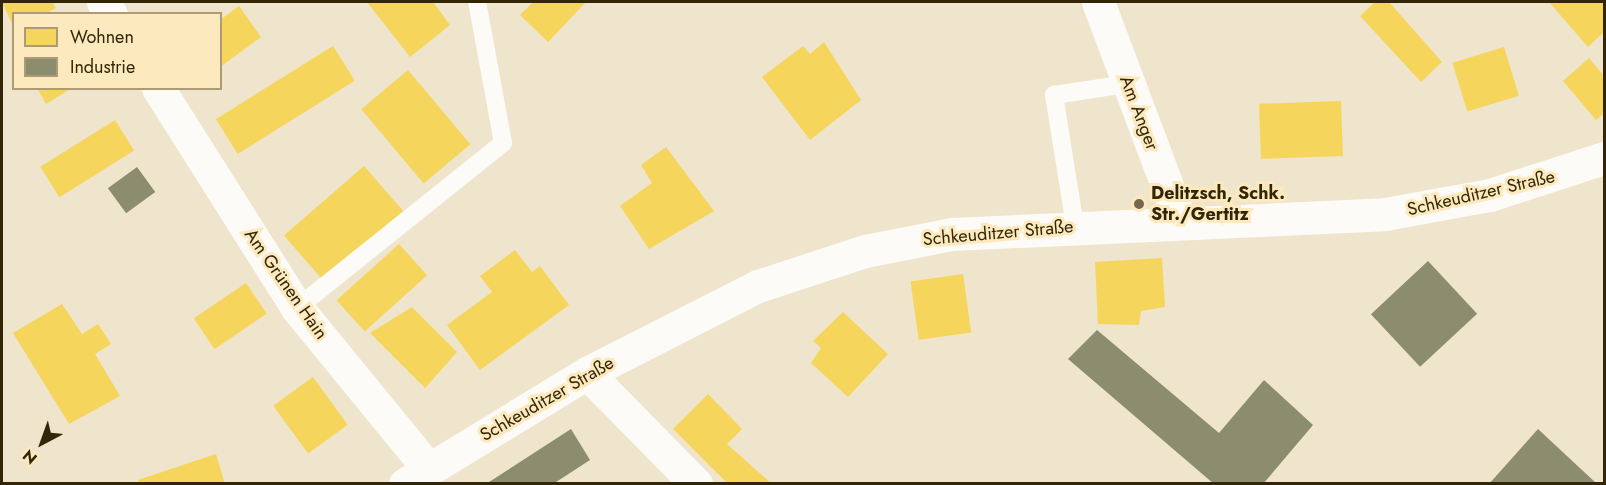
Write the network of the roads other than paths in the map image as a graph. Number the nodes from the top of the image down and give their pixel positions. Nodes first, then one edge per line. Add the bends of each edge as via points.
1 (477, 2) edge
2 (1098, 2) edge
3 (1127, 84) junction
4 (159, 90) edge
5 (1605, 158) edge
6 (1181, 223) junction
7 (1075, 226) junction
8 (297, 308) junction
9 (587, 373) junction
10 (417, 476) edge
11 (696, 483) edge

1 - 8 lane via 503,143
2 - 3 street, Am Anger
3 - 6 street, Am Anger
3 - 7 lane via 1054,95
4 - 8 street, Am Grünen Hain
5 - 6 street, Schkeuditzer Straße via 1490,195 1385,214
6 - 7 street, Schkeuditzer Straße
7 - 9 street, Schkeuditzer Straße via 952,234 807,268 758,286
8 - 10 street, Am Grünen Hain
9 - 10 street, Schkeuditzer Straße
9 - 11 street

